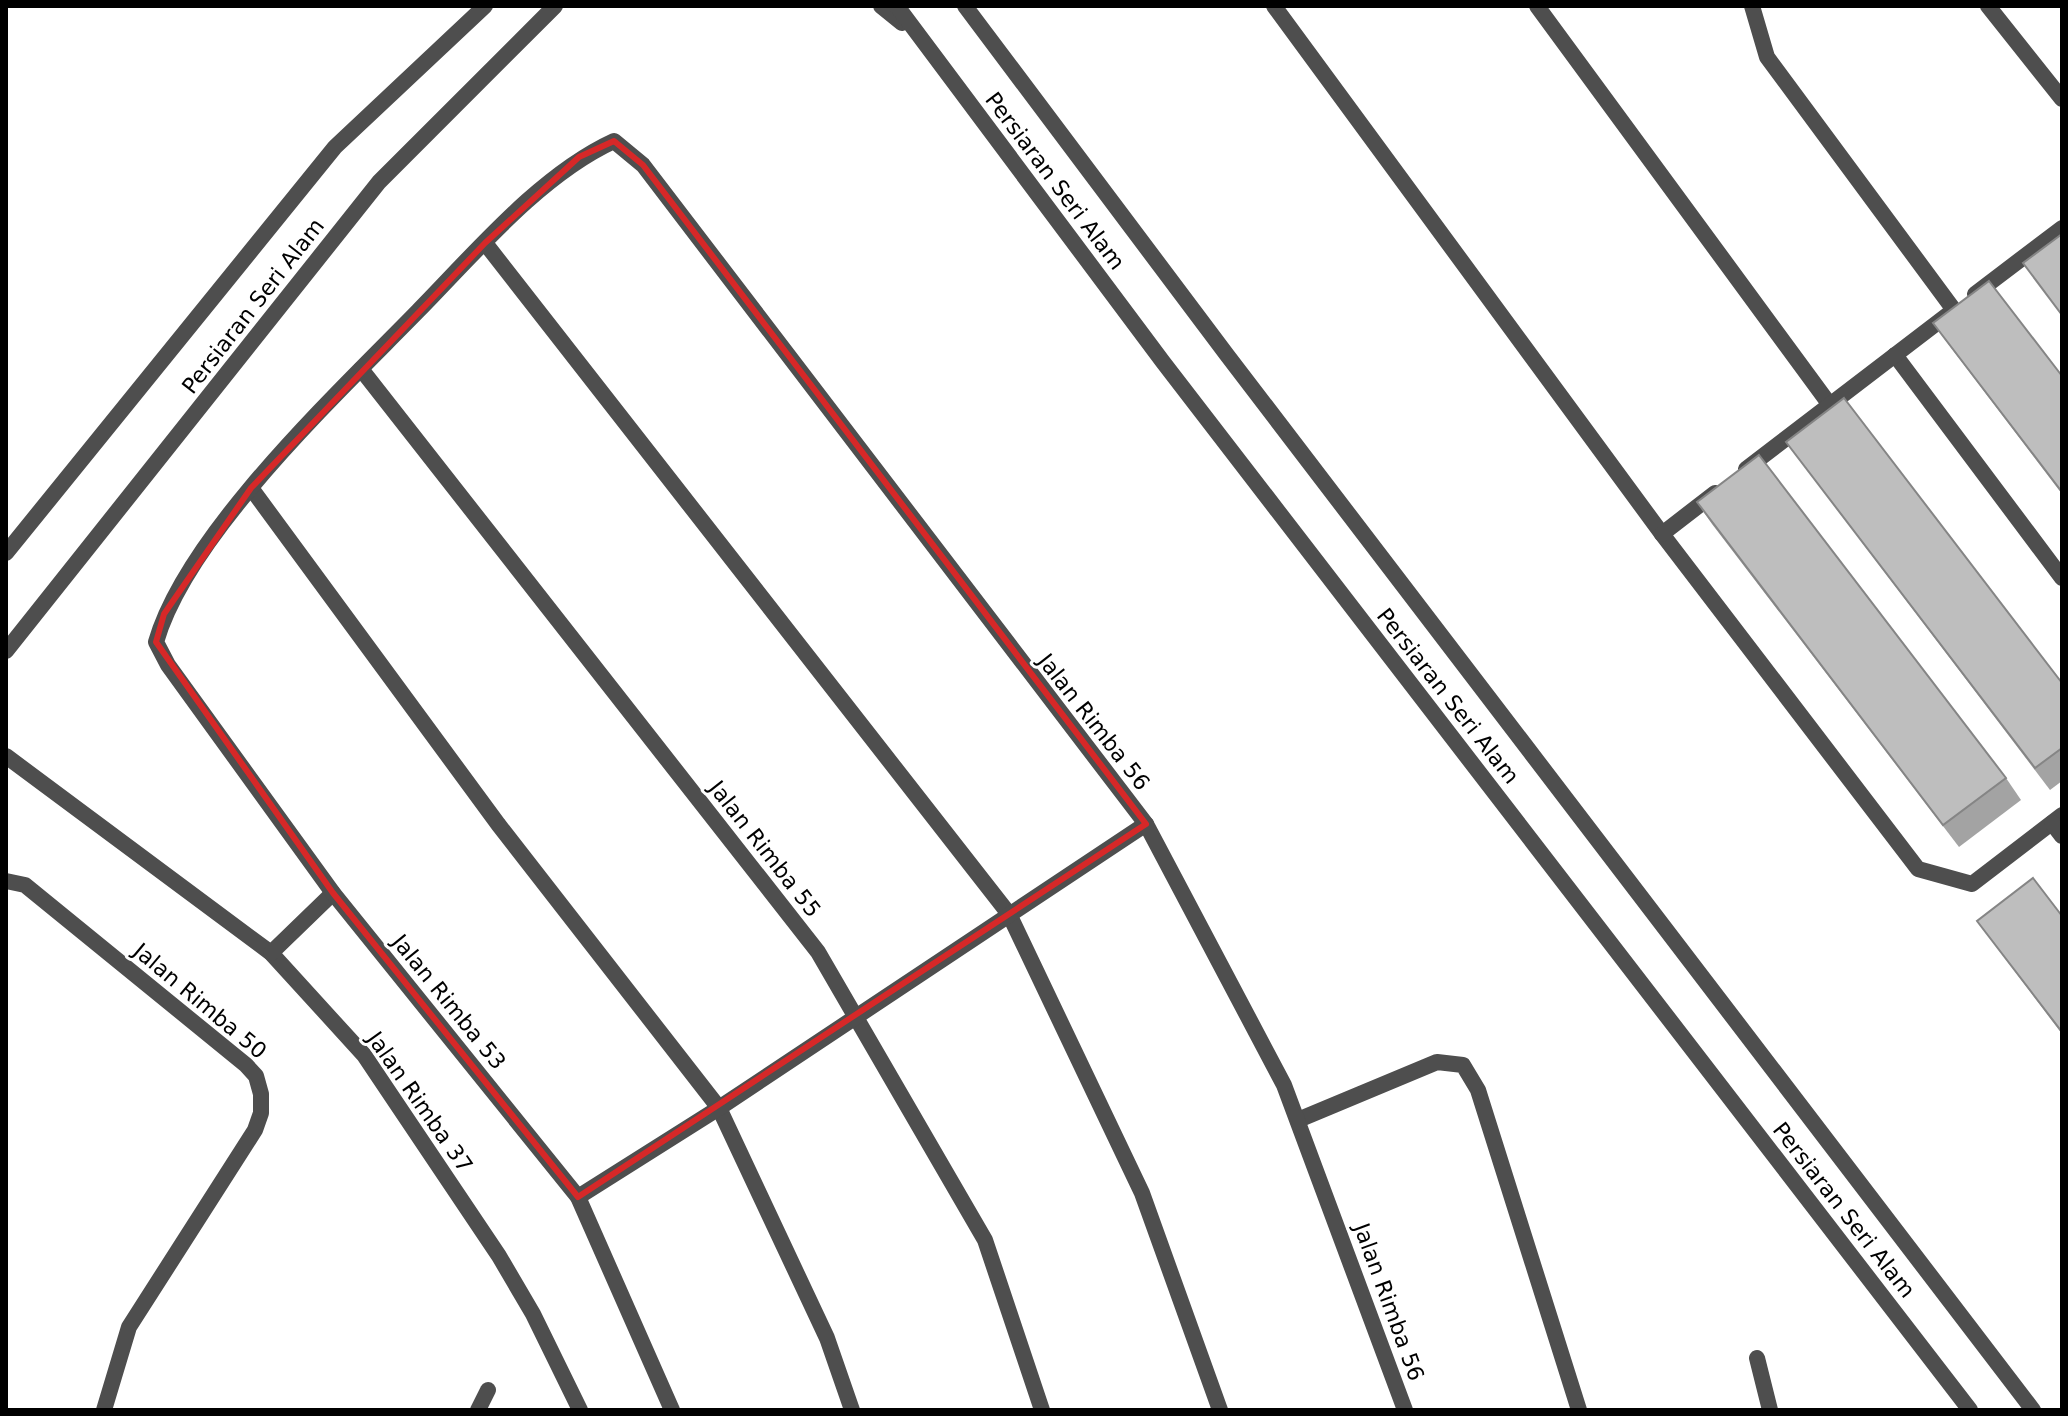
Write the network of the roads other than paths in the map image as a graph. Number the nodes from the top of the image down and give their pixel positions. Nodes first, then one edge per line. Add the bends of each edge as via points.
1 (485, 6) edge
2 (555, 6) edge
3 (881, 6) edge
4 (897, 6) edge
5 (965, 6) edge
6 (1274, 6) edge
7 (1537, 6) edge
8 (1752, 6) edge
9 (1988, 6) edge
10 (922, 39) junction
11 (2062, 99) edge
12 (2062, 228) edge
13 (485, 243) junction
14 (1954, 310) junction
15 (1895, 355) junction
16 (361, 369) junction
17 (1830, 405) junction
18 (251, 488) junction
19 (1662, 534) junction
20 (6, 553) edge
21 (2062, 578) edge
22 (6, 651) edge
23 (6, 756) edge
24 (1146, 824) junction
25 (2059, 825) edge
26 (6, 881) edge
27 (333, 893) junction
28 (1009, 914) junction
29 (271, 953) junction
30 (856, 1017) junction
31 (719, 1108) junction
32 (1298, 1120) junction
33 (578, 1197) junction
34 (1757, 1358) dead end
35 (488, 1390) dead end
36 (104, 1410) edge
37 (478, 1410) edge
38 (580, 1410) edge
39 (672, 1410) edge
40 (852, 1410) edge
41 (1042, 1410) edge
42 (1220, 1410) edge
43 (1405, 1410) edge
44 (1579, 1410) edge
45 (1770, 1410) edge
46 (1970, 1410) edge
47 (2033, 1410) edge

1 - 20 street, Persiaran Seri Alam via 335,147
2 - 22 street, Persiaran Seri Alam via 379,182
3 - 10 street
4 - 10 street, Persiaran Seri Alam
5 - 47 street, Persiaran Seri Alam
6 - 19 street
7 - 17 street
8 - 14 street via 1767,57
9 - 11 street
10 - 46 street, Persiaran Seri Alam via 1163,362
12 - 14 street
13 - 16 street
13 - 24 street, Jalan Rimba 56 via 579,157 614,141 643,165
13 - 28 street
14 - 15 street
15 - 17 street
15 - 21 street
16 - 18 street
16 - 30 street, Jalan Rimba 55 via 818,952
17 - 19 street
18 - 27 street, Jalan Rimba 53 via 164,614 156,642
18 - 31 street via 498,824
19 - 25 street via 1918,869 1972,884
23 - 29 street, Jalan Rimba 37
24 - 28 street
24 - 32 street, Jalan Rimba 56
26 - 36 street, Jalan Rimba 50 via 25,885 246,1065 261,1094 261,1113 244,1153 129,1327
27 - 29 street
27 - 33 street, Jalan Rimba 53
28 - 30 street
28 - 42 street via 1142,1193
29 - 38 street, Jalan Rimba 37 via 364,1055 499,1256
30 - 31 street
30 - 41 street, Jalan Rimba 55 via 985,1240
31 - 33 street
31 - 40 street via 827,1338
32 - 43 street, Jalan Rimba 56
32 - 44 street via 1437,1062 1463,1065 1478,1090
33 - 39 street, Jalan Rimba 53
34 - 45 street
35 - 37 street

